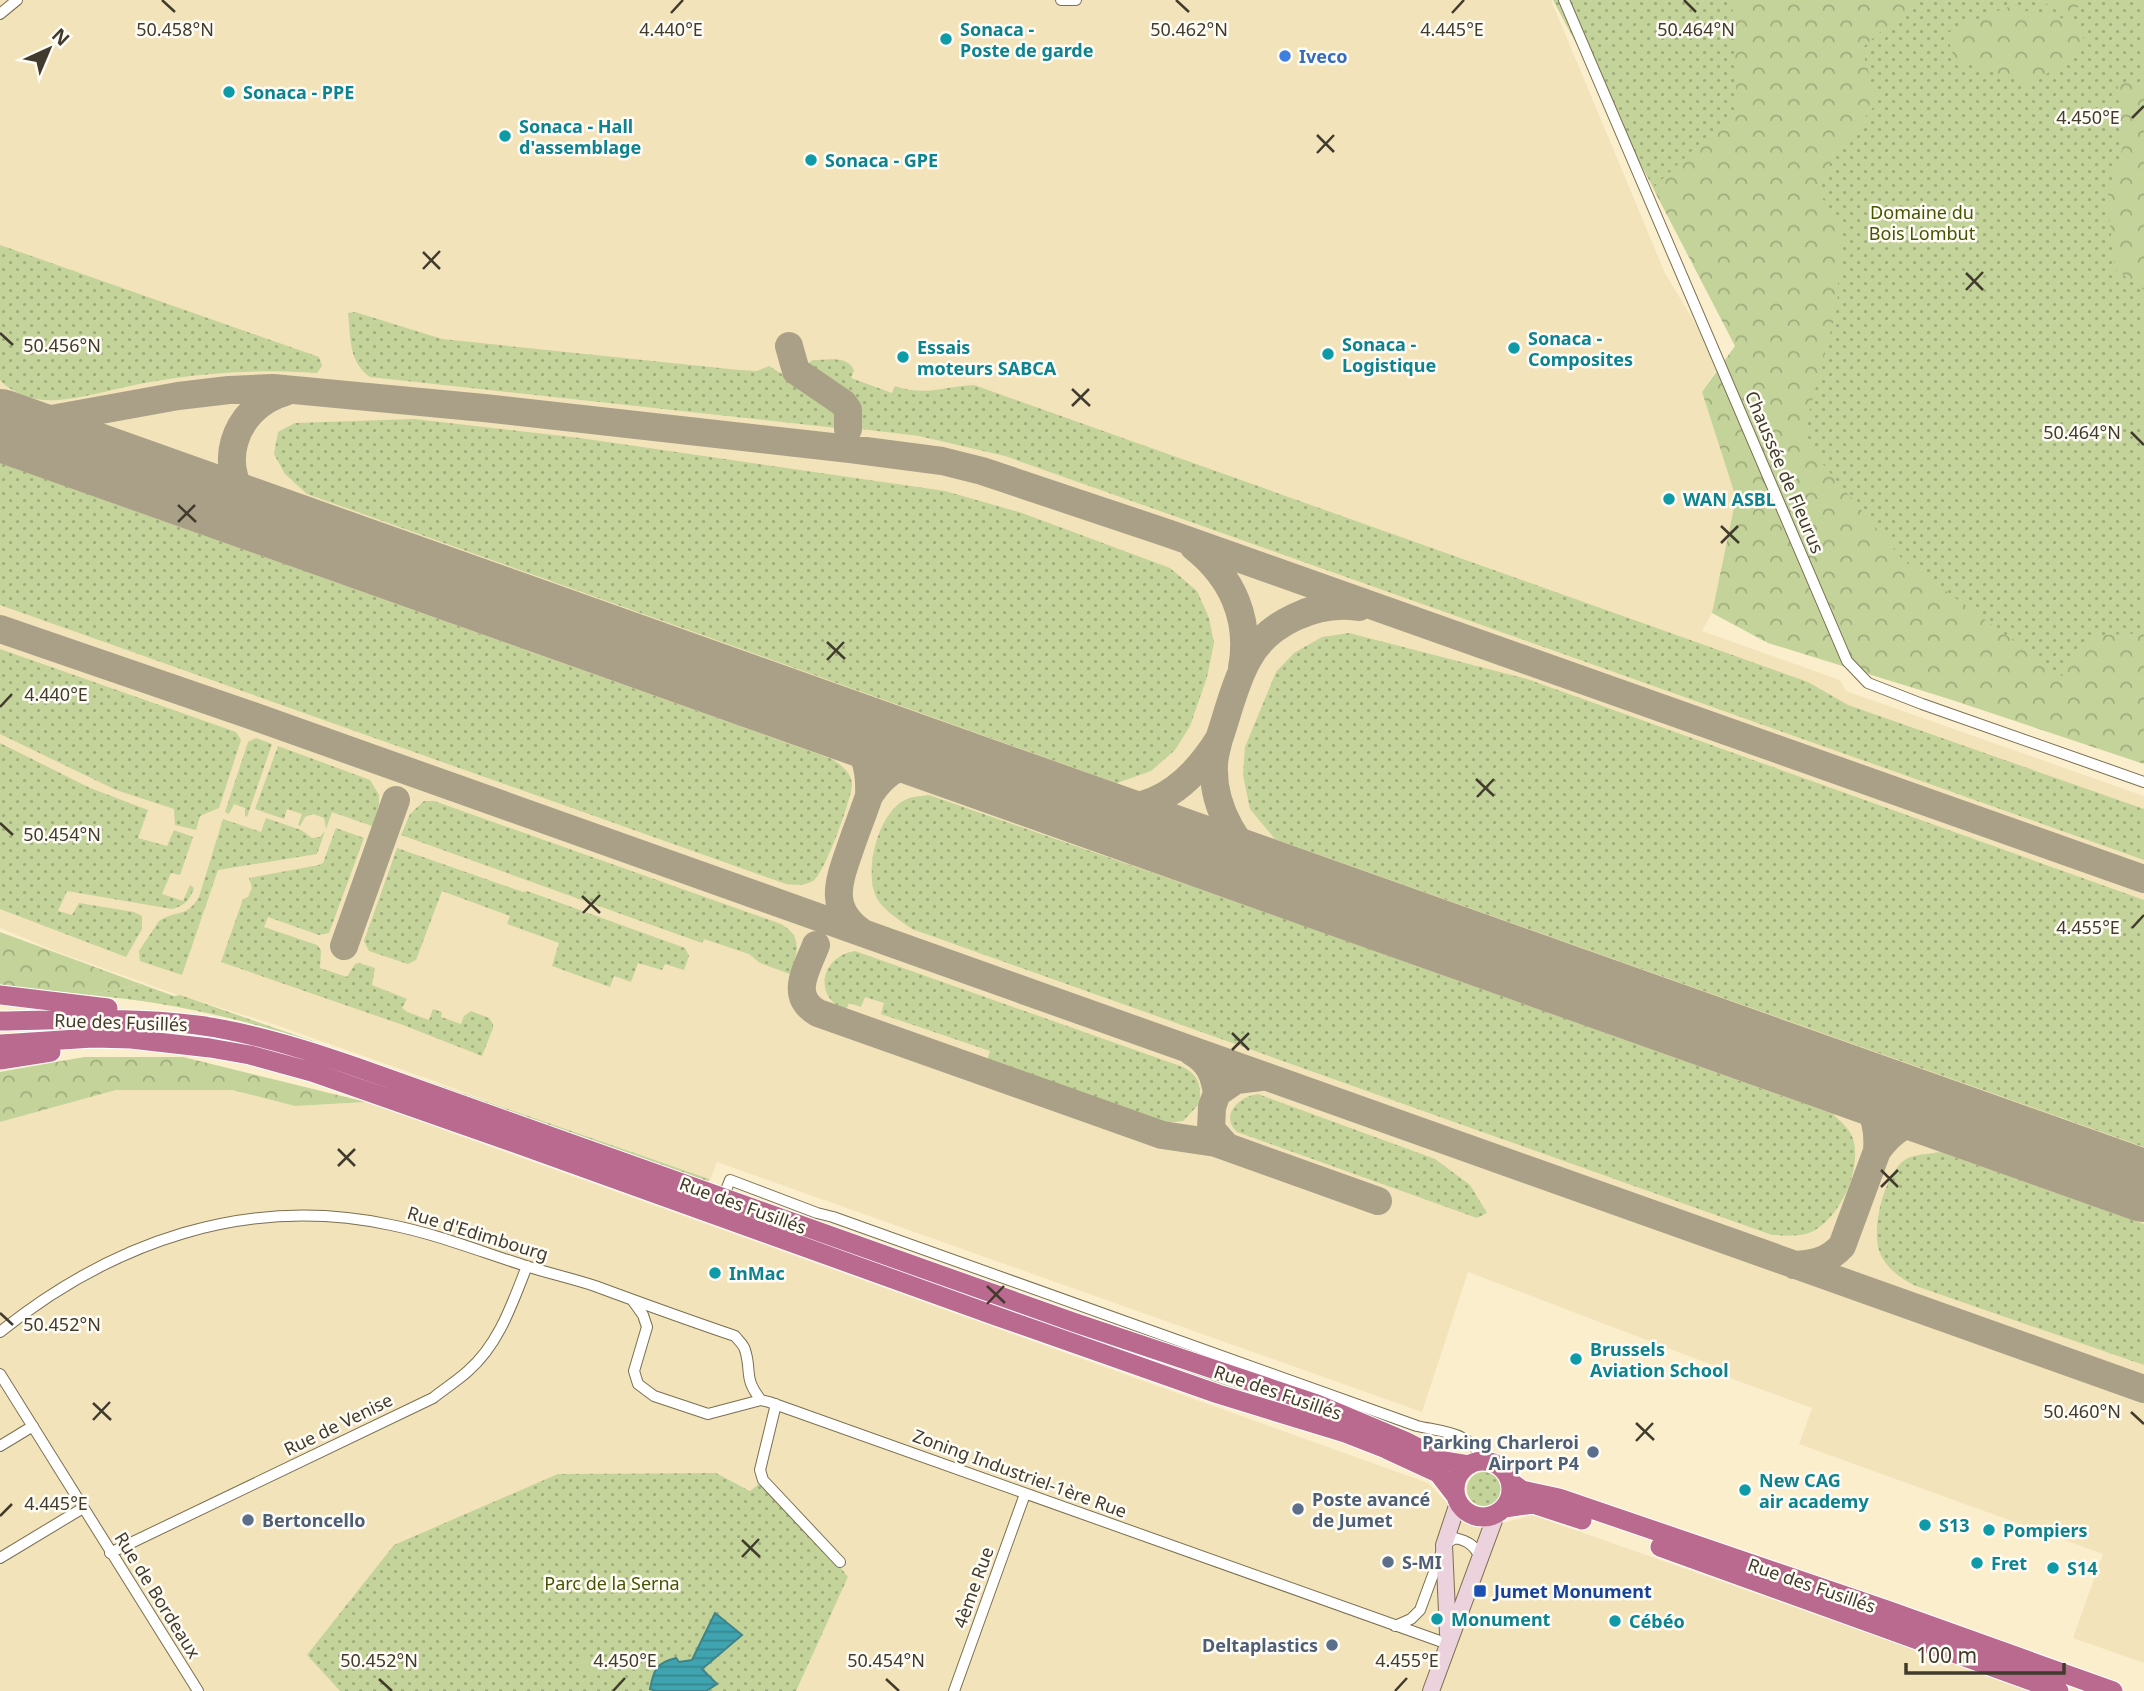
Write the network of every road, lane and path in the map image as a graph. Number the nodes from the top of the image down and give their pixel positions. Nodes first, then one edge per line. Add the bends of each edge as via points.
1 (17, 0) edge
2 (1061, 0) edge
3 (1076, 0) edge
4 (1564, 0) edge
5 (0, 14) edge
6 (2144, 782) edge
7 (0, 995) edge
8 (0, 1021) edge
9 (199, 1025) junction
10 (0, 1044) edge
11 (175, 1044) junction
12 (0, 1060) edge
13 (727, 1189) junction
14 (527, 1266) junction
15 (633, 1301) junction
16 (0, 1332) edge
17 (0, 1374) edge
18 (761, 1400) junction
19 (776, 1404) junction
20 (33, 1426) junction
21 (0, 1446) edge
22 (1476, 1463) junction
23 (1511, 1482) junction
24 (1025, 1494) junction
25 (1559, 1498) junction
26 (1457, 1499) junction
27 (83, 1508) junction
28 (1501, 1511) junction
29 (1637, 1513) dead end
30 (1444, 1545) junction
31 (110, 1553) junction
32 (0, 1558) edge
33 (1480, 1558) junction
34 (840, 1562) dead end
35 (1395, 1626) junction
36 (1448, 1644) junction
37 (198, 1691) edge
38 (954, 1691) edge
39 (1432, 1691) edge
40 (2059, 1691) edge
41 (2113, 1691) edge

1 - 5 street
2 - 3 street
4 - 6 street, Chaussée de Fleurus via 1847,661 1868,683
7 - 9 highway via 137,1011
8 - 9 highway, Rue des Fusillés via 127,1019
9 - 13 highway, Rue des Fusillés via 319,1054
10 - 11 highway, Rue des Fusillés via 93,1038
11 - 12 highway via 58,1051
11 - 26 highway, Rue des Fusillés via 250,1055 325,1076 1008,1321 1345,1433 1438,1473
13 - 22 highway, Rue des Fusillés via 1073,1322 1317,1405 1444,1461
13 - 22 street via 833,1217 1417,1426 1465,1437 1480,1452
14 - 15 street, Rue d'Edimbourg
14 - 16 street, Rue d'Edimbourg via 389,1224 311,1216 246,1220 186,1232 118,1256 66,1284
14 - 31 street, Rue de Venise via 493,1343 469,1371 433,1398
15 - 18 street, Rue d'Edimbourg via 735,1336 745,1349 749,1379
15 - 18 street via 647,1327 634,1371 638,1384 654,1396 708,1414
17 - 20 street, Rue de Bordeaux
18 - 19 street, Zoning Industriel-1ère Rue
19 - 24 street, Zoning Industriel-1ère Rue
19 - 34 street via 760,1470 763,1480
20 - 21 street
20 - 27 street, Rue de Bordeaux
22 - 23 highway via 1500,1466
22 - 26 highway via 1459,1475
23 - 25 highway, Rue des Fusillés via 1522,1490
23 - 28 highway via 1510,1500
24 - 35 street, Zoning Industriel-1ère Rue
24 - 38 street, 4ème Rue
25 - 29 highway
25 - 41 highway, Rue des Fusillés
26 - 28 highway via 1463,1510 1479,1517
26 - 30 street
27 - 31 street, Rue de Bordeaux
27 - 32 street
28 - 33 street
28 - 40 highway, Rue des Fusillés via 1533,1504 1596,1524
30 - 33 street via 1455,1538 1465,1540
30 - 35 street via 1420,1610
30 - 36 street
31 - 37 street, Rue de Bordeaux
33 - 36 street
35 - 36 street, Zoning Industriel-1ère Rue
36 - 39 street

